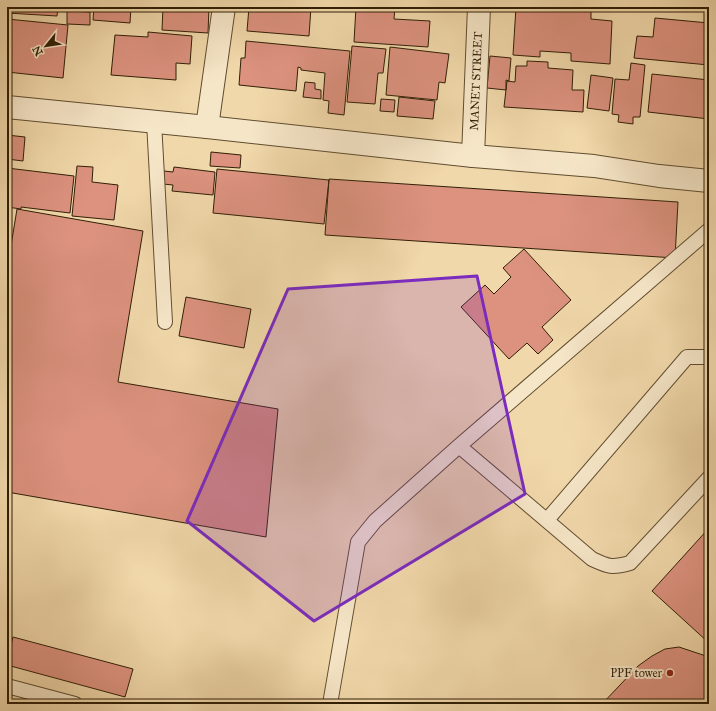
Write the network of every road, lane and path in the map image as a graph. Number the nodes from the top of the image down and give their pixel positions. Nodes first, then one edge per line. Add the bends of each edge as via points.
1 (224, 7) edge
2 (479, 7) edge
3 (7, 108) edge
4 (154, 122) junction
5 (207, 127) junction
6 (473, 156) junction
7 (709, 181) edge
8 (709, 230) edge
9 (165, 322) dead end
10 (709, 357) edge
11 (459, 446) junction
12 (709, 478) edge
13 (547, 520) junction
14 (7, 686) edge
15 (75, 704) edge
16 (330, 704) edge

1 - 5 street
2 - 6 street, MANET STREET
3 - 4 street
4 - 5 street
4 - 9 lane
5 - 6 street
6 - 7 street via 594,166
8 - 11 lane
10 - 13 lane via 686,357
11 - 13 lane
11 - 16 lane via 375,521 358,542
12 - 13 lane via 630,563 615,568 592,559
14 - 15 lane

